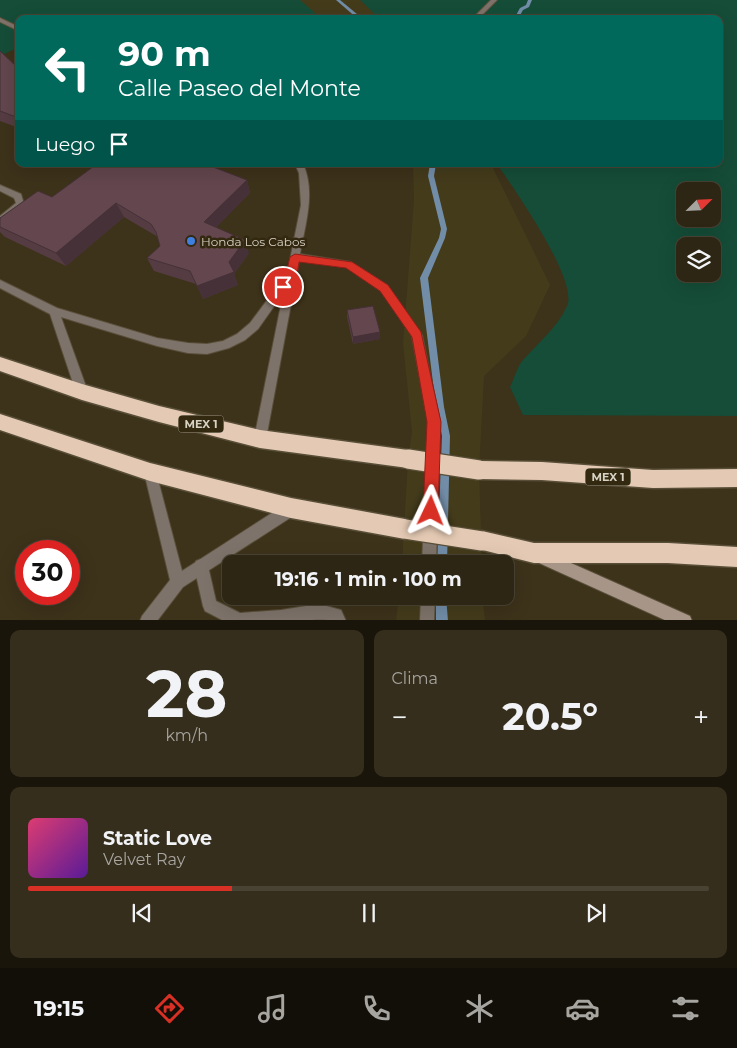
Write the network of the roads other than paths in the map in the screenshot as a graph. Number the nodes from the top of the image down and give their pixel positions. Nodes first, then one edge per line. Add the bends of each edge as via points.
1 (494, 0) edge
2 (479, 15) edge
3 (0, 20) edge
4 (15, 27) edge
5 (300, 167) edge
6 (0, 188) edge
7 (0, 221) edge
8 (295, 257) junction
9 (291, 275) junction
10 (0, 284) edge
11 (54, 311) junction
12 (0, 364) edge
13 (82, 392) junction
14 (0, 422) edge
15 (260, 439) junction
16 (150, 472) junction
17 (737, 478) edge
18 (291, 508) junction
19 (534, 553) junction
20 (429, 555) edge
21 (737, 557) edge
22 (202, 566) junction
23 (178, 582) junction
24 (428, 605) edge
25 (147, 620) edge
26 (339, 620) edge
27 (427, 620) edge
28 (685, 620) edge

1 - 2 street
3 - 4 street
5 - 8 street via 305,205
6 - 7 street via 18,196 20,204
8 - 9 street
8 - 20 street via 348,264 384,288 417,335 434,422
9 - 11 street via 254,326 225,345 207,349 157,342
9 - 15 street
10 - 11 street
11 - 13 street
12 - 13 highway, MEX 1
13 - 15 highway, MEX 1
14 - 16 highway
15 - 17 highway, MEX 1, bridge via 478,470 653,479
16 - 18 highway
16 - 23 street
18 - 19 highway, bridge
18 - 22 street
19 - 21 highway via 668,553
19 - 28 street
22 - 23 street
22 - 26 street via 210,606 239,620 319,611 336,615
23 - 25 street
24 - 27 street

